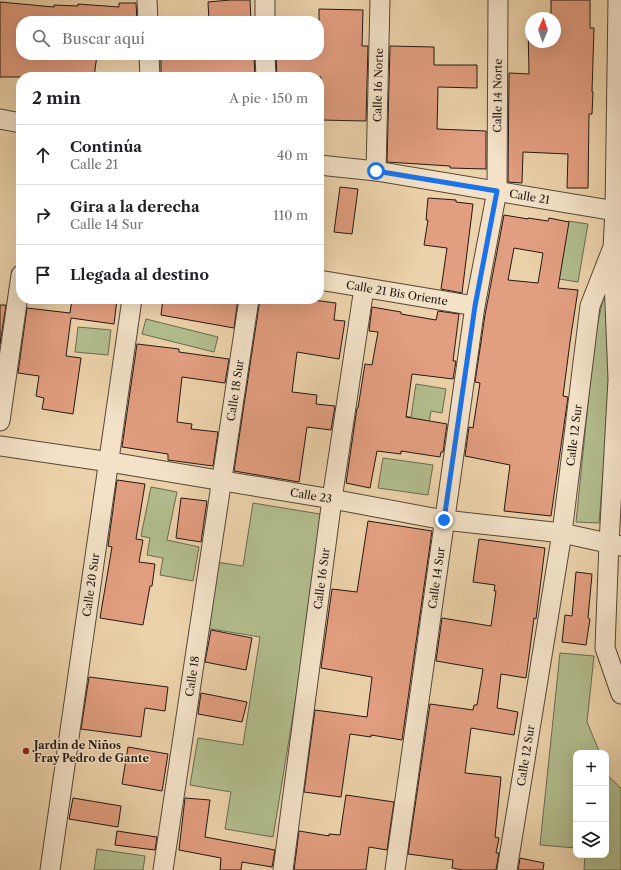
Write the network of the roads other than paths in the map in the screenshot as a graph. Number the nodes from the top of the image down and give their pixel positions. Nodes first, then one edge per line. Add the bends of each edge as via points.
1 (146, 0) edge
2 (265, 0) edge
3 (380, 0) edge
4 (498, 0) edge
5 (618, 0) edge
6 (148, 16) edge
7 (265, 16) edge
8 (149, 60) edge
9 (266, 60) edge
10 (150, 72) edge
11 (266, 72) edge
12 (0, 119) edge
13 (16, 121) edge
14 (324, 166) edge
15 (376, 171) junction
16 (497, 191) junction
17 (618, 212) edge
18 (613, 247) junction
19 (324, 281) edge
20 (364, 288) junction
21 (17, 304) edge
22 (131, 304) edge
23 (248, 304) edge
24 (475, 306) junction
25 (0, 421) edge
26 (0, 446) edge
27 (110, 462) junction
28 (221, 482) junction
29 (332, 499) junction
30 (444, 520) junction
31 (562, 533) junction
32 (615, 545) edge
33 (621, 694) edge
34 (50, 870) edge
35 (163, 870) edge
36 (283, 870) edge
37 (395, 870) edge
38 (507, 870) edge

1 - 6 street
2 - 7 street
3 - 15 street, Calle 16 Norte
4 - 16 street, Calle 14 Norte
5 - 17 street, Calle 12 Sur
8 - 10 street
9 - 11 street
12 - 13 street
14 - 15 street, Calle 21
15 - 16 street, Calle 21
16 - 17 street, Calle 21
16 - 24 street, Calle 14 Sur
17 - 18 street, Calle 12 Sur
18 - 31 street, Calle 12 Sur via 590,306
18 - 32 street via 618,379
19 - 20 street, Calle 21 Bis Oriente
20 - 24 street, Calle 21 Bis Oriente
20 - 29 street, Calle 16 Sur
21 - 25 street
22 - 27 street, Calle 20 Sur
23 - 28 street, Calle 18 Sur
24 - 30 street, Calle 14 Sur
26 - 27 street, Calle 23
27 - 28 street, Calle 23
27 - 34 street, Calle 20 Sur
28 - 29 street, Calle 23
28 - 35 street, Calle 18
29 - 30 street, Calle 23
29 - 36 street, Calle 16 Sur
30 - 31 street, Calle 23
30 - 37 street, Calle 14 Sur
31 - 32 street, Calle 23
31 - 38 street, Calle 12 Sur
32 - 33 street via 605,648

